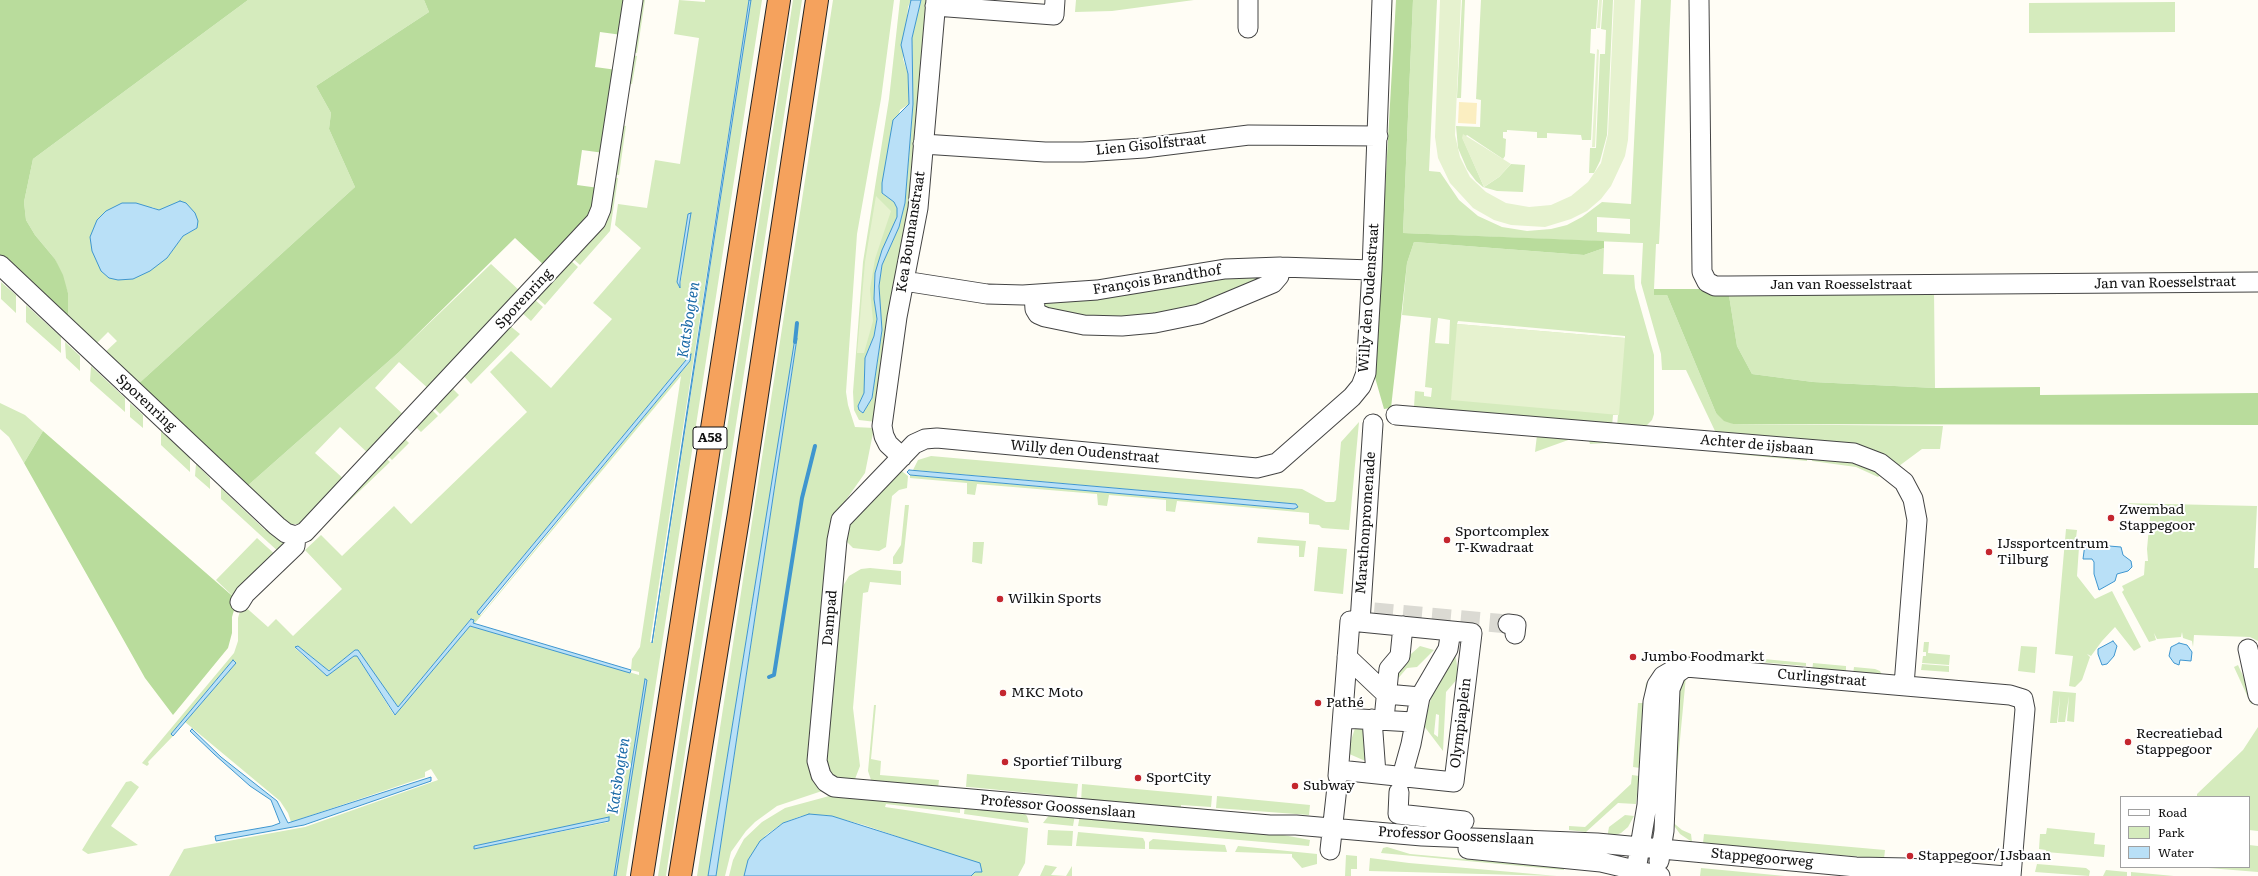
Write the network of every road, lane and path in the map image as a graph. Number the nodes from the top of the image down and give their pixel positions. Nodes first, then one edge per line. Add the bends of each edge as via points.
1 (634, 0) edge
2 (779, 0) edge
3 (817, 0) edge
4 (1055, 0) edge
5 (1248, 0) edge
6 (1382, 0) edge
7 (1699, 0) edge
8 (935, 3) edge
9 (1248, 28) dead end
10 (1378, 136) junction
11 (923, 144) junction
12 (0, 265) edge
13 (1280, 267) junction
14 (1372, 270) junction
15 (904, 281) junction
16 (2258, 282) edge
17 (1034, 295) junction
18 (1396, 415) dead end
19 (1373, 424) dead end
20 (902, 457) junction
21 (296, 536) junction
22 (240, 602) dead end
23 (1365, 615) junction
24 (1403, 626) junction
25 (1451, 631) junction
26 (2248, 649) dead end
27 (1347, 656) junction
28 (1688, 667) junction
29 (1904, 685) junction
30 (1386, 694) junction
31 (2258, 695) edge
32 (1420, 697) junction
33 (1343, 718) junction
34 (1378, 719) junction
35 (1414, 722) junction
36 (1376, 774) junction
37 (1338, 778) junction
38 (1400, 783) junction
39 (845, 788) joint
40 (1464, 821) dead end
41 (1331, 839) junction
42 (1641, 847) junction
43 (1661, 849) junction
44 (1636, 873) edge
45 (642, 876) edge
46 (680, 876) edge
47 (1657, 876) edge
48 (2006, 876) edge
49 (2012, 876) edge

1 - 21 street, Sporenring via 602,209 596,221 317,522
2 - 45 highway, A58
3 - 46 highway
4 - 8 street via 1054,15
5 - 9 street
6 - 10 street, Willy den Oudenstraat
7 - 16 street, Jan van Roesselstraat via 1702,272 1707,282 1715,286 1729,286
8 - 11 street, Kea Boumanstraat
10 - 11 street, Lien Gisolfstraat via 1249,135 1144,148 1082,152
10 - 14 street, Willy den Oudenstraat
11 - 15 street, Kea Boumanstraat via 918,208
12 - 21 street, Sporenring via 277,526 286,533
13 - 14 street, François Brandthof
13 - 17 street, François Brandthof via 1225,269 1097,290
13 - 17 street via 1273,284 1200,314 1155,323 1122,326 1084,325 1045,317 1038,314 1035,309
14 - 20 street, Willy den Oudenstraat via 1366,373 1361,386 1352,397 1277,463 1257,468 937,438 925,438 914,444
15 - 17 street, François Brandthof via 987,294
15 - 20 street, Kea Boumanstraat via 882,426 888,444
18 - 29 street, Achter de ijsbaan via 1854,453 1880,463 1904,482 1913,499 1917,520
19 - 23 street, Marathonpromenade
20 - 39 street, Dampad via 848,510 838,530 817,761 826,782 834,787
21 - 22 street via 295,546 245,594
23 - 24 street, Olympiaplein
23 - 27 street via 1350,621
24 - 25 street, Olympiaplein
24 - 30 street via 1400,656 1389,669
25 - 32 street via 1448,649
25 - 38 street, Olympiaplein via 1472,633 1454,782
26 - 31 street
27 - 30 street
27 - 33 street
28 - 29 street, Curlingstraat
28 - 42 street via 1675,669 1664,676 1656,690
28 - 43 street via 1676,674 1670,689
29 - 49 street via 2010,695 2023,699 2025,709
30 - 32 street
30 - 34 street
32 - 35 street
33 - 34 street
33 - 37 street
34 - 35 street
34 - 36 street
35 - 38 street
36 - 37 street, Olympiaplein
36 - 38 street, Olympiaplein
37 - 41 street
38 - 40 street via 1398,814
39 - 41 street, Professor Goossenslaan via 1270,825 1295,835
41 - 42 street, Professor Goossenslaan via 1422,836 1582,842
41 - 44 street, Professor Goossenslaan via 1601,862
42 - 43 street, Stappegoorweg
42 - 44 street
43 - 47 street
43 - 48 street, Stappegoorweg via 1856,867 1908,868
44 - 47 street

